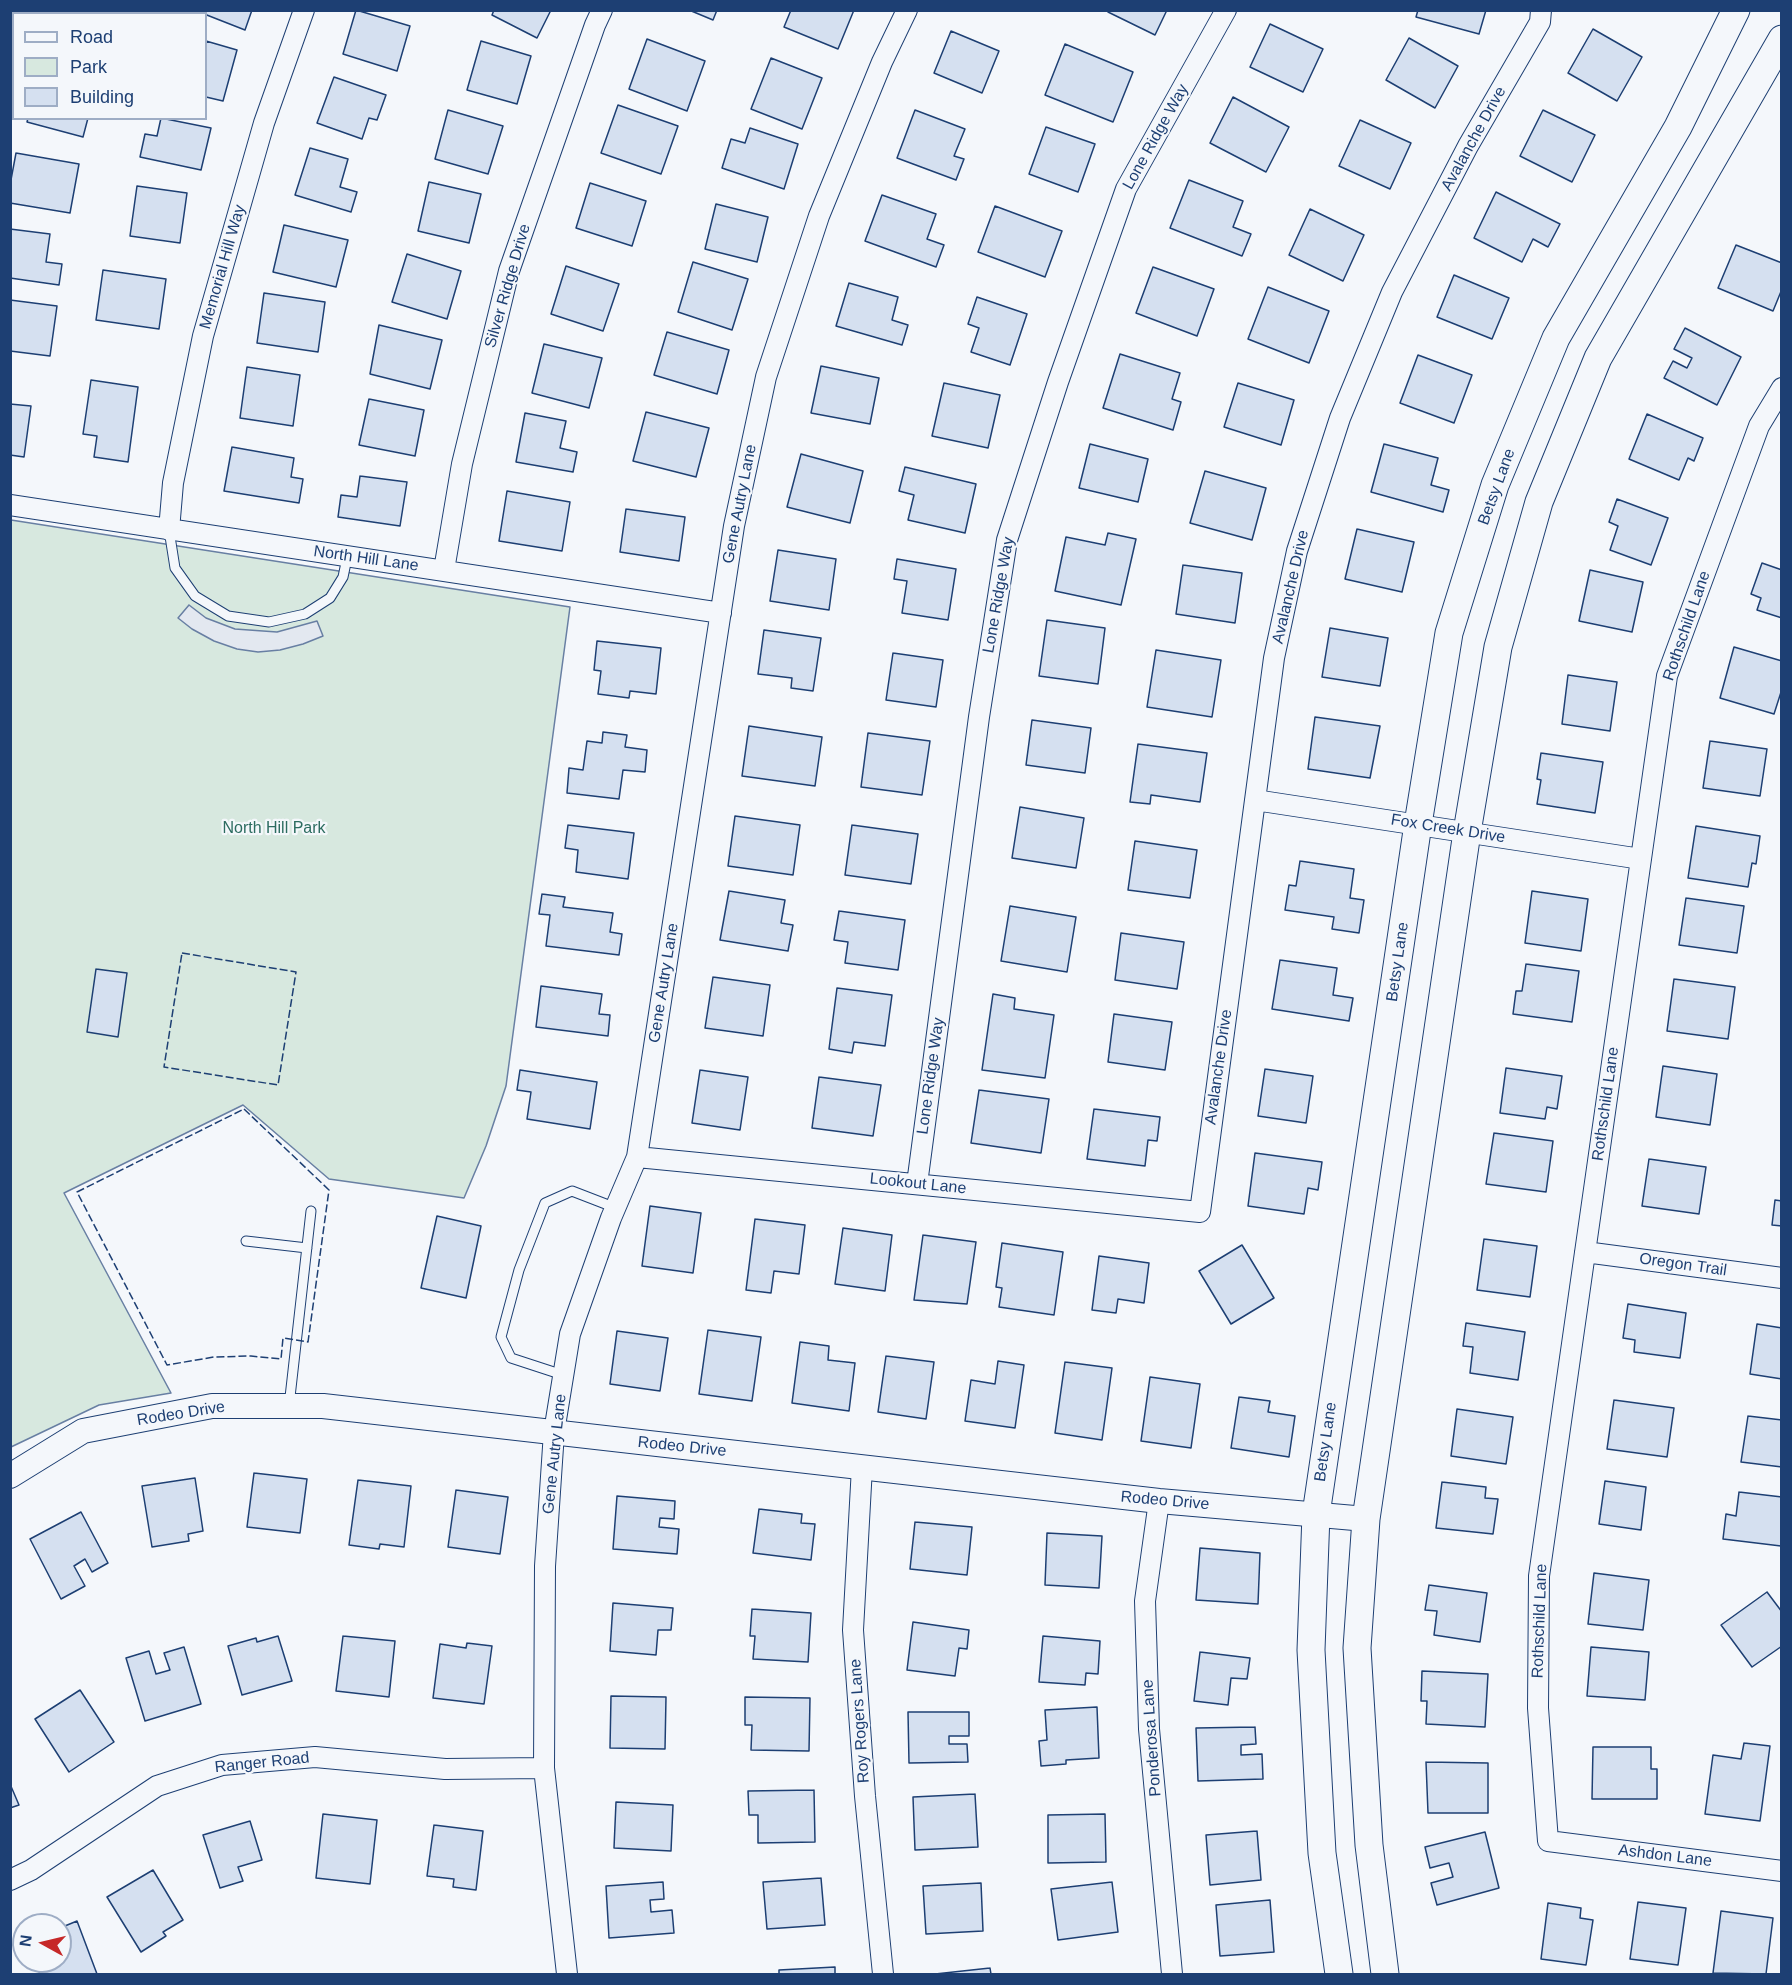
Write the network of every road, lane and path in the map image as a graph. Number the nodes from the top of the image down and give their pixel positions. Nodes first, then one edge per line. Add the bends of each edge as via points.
1 (304, 10) edge
2 (602, 10) edge
3 (907, 10) edge
4 (1226, 10) edge
5 (1541, 10) edge
6 (1736, 10) edge
7 (1782, 39) edge
8 (1782, 388) edge
9 (10, 506) edge
10 (169, 530) junction
11 (347, 558) junction
12 (444, 570) junction
13 (721, 613) junction
14 (1255, 800) junction
15 (1418, 824) junction
16 (1467, 832) junction
17 (1641, 859) junction
18 (637, 1157) junction
19 (917, 1184) junction
20 (616, 1208) junction
21 (311, 1211) dead end
22 (1200, 1212) joint
23 (246, 1241) dead end
24 (307, 1248) junction
25 (1585, 1251) junction
26 (1782, 1278) edge
27 (563, 1376) junction
28 (289, 1406) junction
29 (555, 1432) junction
30 (862, 1467) junction
31 (10, 1476) edge
32 (1159, 1501) junction
33 (1316, 1514) junction
34 (1366, 1519) junction
35 (544, 1768) junction
36 (1548, 1841) joint
37 (1782, 1871) edge
38 (10, 1880) edge
39 (567, 1974) edge
40 (883, 1974) edge
41 (1172, 1974) edge
42 (1339, 1974) edge
43 (1385, 1974) edge

1 - 10 street, Memorial Hill Way via 264,123 203,336 172,483
2 - 12 street, Silver Ridge Drive via 509,271 462,464
3 - 13 street, Gene Autry Lane via 819,216 766,377 734,526
4 - 19 street, Lone Ridge Way via 1126,189 1007,540 977,728
5 - 14 street, Avalanche Drive via 1540,22 1468,146 1392,292 1340,418 1297,551 1274,658
6 - 15 main road, Betsy Lane via 1678,128 1556,338 1495,485 1449,633
7 - 16 main road via 1598,358 1539,502 1498,647
8 - 17 street, Rothschild Lane via 1759,426 1667,676
9 - 10 street, North Hill Lane
10 - 11 street, North Hill Lane
10 - 11 lane via 175,568 195,596 238,618 269,622 305,614 330,598 343,577
11 - 12 street, North Hill Lane
12 - 13 street, North Hill Lane
13 - 18 street, Gene Autry Lane
14 - 15 street, Fox Creek Drive
14 - 22 street, Avalanche Drive
15 - 16 street, Fox Creek Drive
15 - 33 main road, Betsy Lane
16 - 17 street, Fox Creek Drive
16 - 34 main road
17 - 25 street, Rothschild Lane
18 - 19 street, Lookout Lane
18 - 20 street, Gene Autry Lane
19 - 22 street, Lookout Lane
20 - 27 street, Gene Autry Lane via 570,1334
20 - 27 lane via 572,1191 545,1203 519,1270 501,1337 511,1358
21 - 24 lane
23 - 24 lane
24 - 28 lane
25 - 26 street, Oregon Trail
25 - 36 street, Rothschild Lane via 1539,1576 1538,1708
27 - 29 street, Gene Autry Lane
28 - 29 street, Rodeo Drive via 323,1406
28 - 31 street, Rodeo Drive via 212,1406 83,1431
29 - 30 street, Rodeo Drive
29 - 35 street, Gene Autry Lane via 545,1566
30 - 32 street, Rodeo Drive
30 - 40 street, Roy Rogers Lane via 854,1630
32 - 33 street, Rodeo Drive
32 - 41 street, Ponderosa Lane via 1145,1601 1149,1729
33 - 34 street, Rodeo Drive
33 - 42 main road, Betsy Lane via 1311,1650 1322,1852
34 - 43 main road via 1357,1648 1369,1845
35 - 38 street, Ranger Road via 445,1769 315,1757 222,1765 157,1786
35 - 39 street, Gene Autry Lane
36 - 37 street, Ashdon Lane

